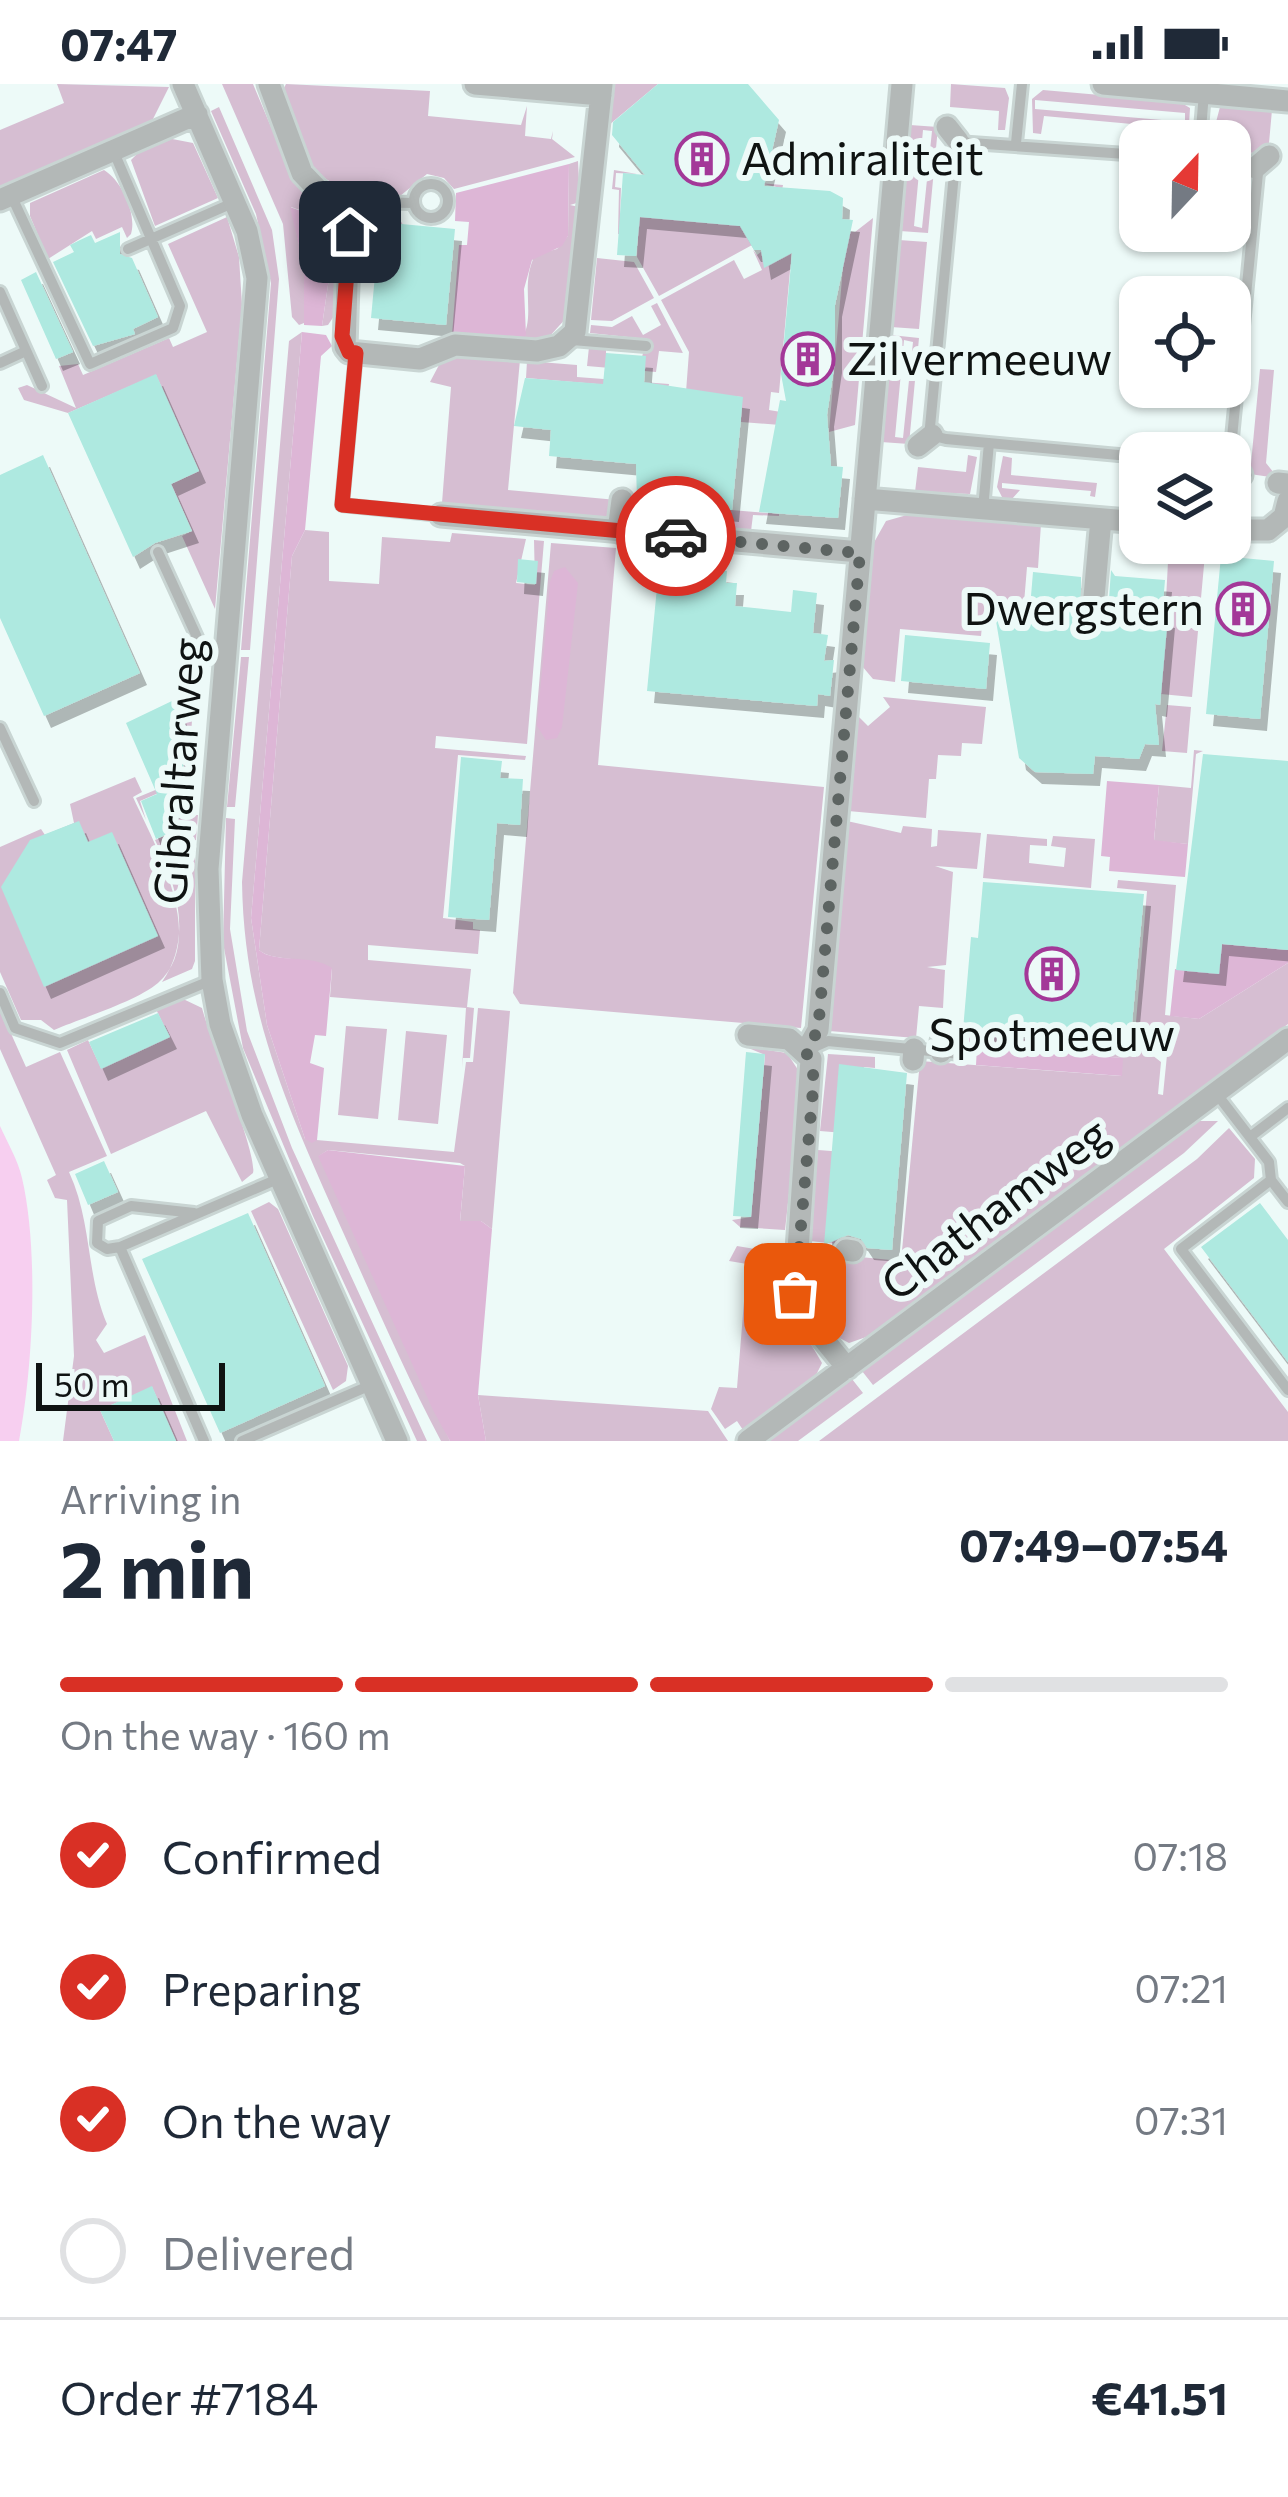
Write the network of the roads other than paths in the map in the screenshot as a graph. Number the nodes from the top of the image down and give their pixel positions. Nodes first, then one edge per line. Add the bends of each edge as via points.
1 (183, 84) edge
2 (269, 84) edge
3 (475, 84) edge
4 (902, 84) edge
5 (1022, 84) edge
6 (1103, 84) edge
7 (577, 89) edge
8 (601, 90) edge
9 (1204, 93) junction
10 (1284, 104) edge
11 (197, 114) junction
12 (1202, 120) edge
13 (1016, 143) junction
14 (113, 150) junction
15 (1119, 152) edge
16 (1251, 162) edge
17 (6, 198) edge
18 (235, 202) junction
19 (414, 203) junction
20 (338, 207) junction
21 (151, 239) junction
22 (128, 249) dead end
23 (0, 292) edge
24 (568, 340) junction
25 (646, 346) dead end
26 (26, 351) junction
27 (356, 353) junction
28 (0, 363) edge
29 (41, 386) dead end
30 (1237, 432) edge
31 (989, 443) junction
32 (1119, 455) edge
33 (1285, 489) edge
34 (866, 499) junction
35 (622, 500) dead end
36 (983, 509) junction
37 (441, 515) joint
38 (1101, 519) junction
39 (1119, 520) edge
40 (1277, 524) edge
41 (618, 531) junction
42 (158, 552) dead end
43 (860, 553) junction
44 (1094, 597) dead end
45 (207, 659) dead end
46 (0, 728) edge
47 (34, 801) dead end
48 (212, 980) junction
49 (0, 993) edge
50 (748, 1035) dead end
51 (1288, 1039) edge
52 (948, 1049) dead end
53 (806, 1051) junction
54 (1216, 1093) junction
55 (1288, 1108) edge
56 (1250, 1137) junction
57 (280, 1178) junction
58 (1271, 1180) junction
59 (1288, 1202) edge
60 (197, 1213) junction
61 (120, 1247) junction
62 (847, 1368) junction
63 (372, 1385) junction
64 (1288, 1390) edge
65 (204, 1441) edge
66 (242, 1441) edge
67 (398, 1441) edge
68 (748, 1441) edge

1 - 11 street, Gibraltarweg
2 - 20 street via 302,173
3 - 7 street
4 - 34 street
5 - 13 lane
6 - 9 street
7 - 8 street
8 - 24 street via 579,323
9 - 10 street
9 - 12 lane
11 - 14 street
11 - 18 street, Gibraltarweg
13 - 15 lane
13 - 31 lane via 953,134 925,441
14 - 17 street
14 - 21 lane
16 - 30 lane via 1262,162
17 - 21 lane via 90,364 178,321 180,307
18 - 21 lane
18 - 48 street, Gibraltarweg via 252,249 257,307 208,869
19 - 19 lane via 421,187 442,188 446,209 429,222
19 - 20 lane
20 - 27 street via 350,232 342,336
21 - 22 lane
23 - 26 lane
24 - 25 lane
24 - 27 street via 537,351 455,345 420,359
26 - 28 lane
26 - 29 lane
27 - 37 lane via 342,505
31 - 32 lane
31 - 36 lane
33 - 40 street
34 - 36 street
34 - 43 street
35 - 41 street
36 - 38 street
37 - 41 street
38 - 39 street
38 - 44 street
41 - 43 street
42 - 45 lane
43 - 53 street via 818,1030
46 - 47 lane
48 - 49 lane via 60,1043 15,1028
48 - 57 street, Gibraltarweg via 233,1065
50 - 53 street via 789,1039
51 - 54 street, Chathamweg
52 - 53 lane via 914,1055 828,1041
53 - 62 street via 814,1078 795,1294
54 - 56 lane
54 - 62 street, Chathamweg
55 - 56 lane
56 - 58 lane via 1269,1162
57 - 60 lane
57 - 63 street, Gibraltarweg
58 - 59 lane
58 - 64 lane via 1181,1249
60 - 61 lane
60 - 61 lane via 131,1206 98,1221 97,1243
61 - 65 lane
62 - 68 street, Chathamweg
63 - 66 lane
63 - 67 street, Gibraltarweg

